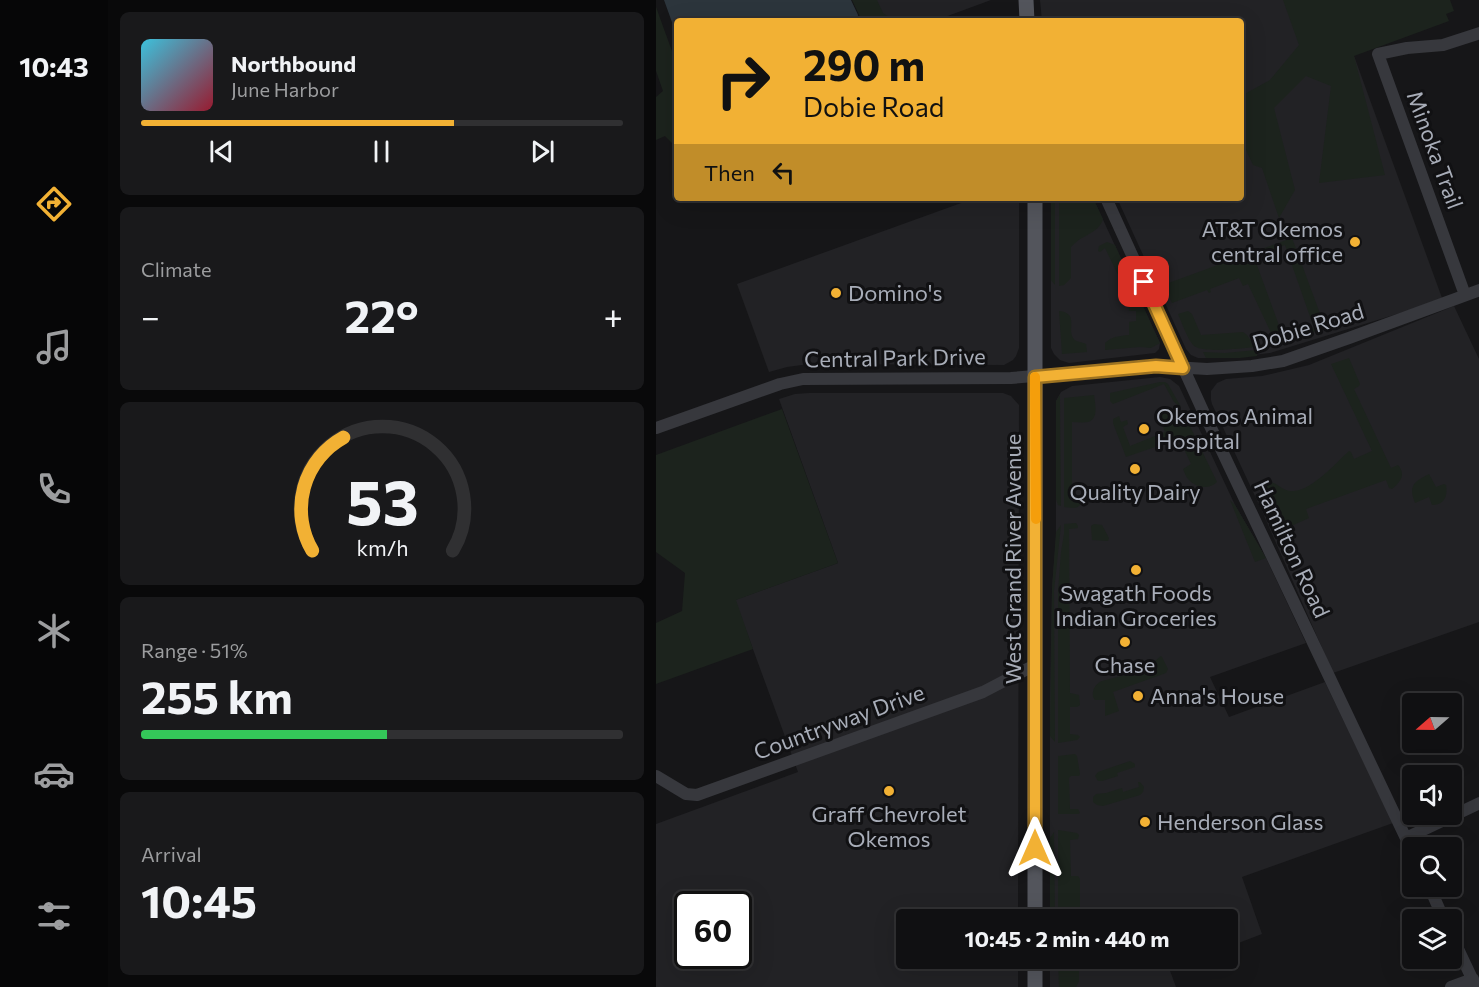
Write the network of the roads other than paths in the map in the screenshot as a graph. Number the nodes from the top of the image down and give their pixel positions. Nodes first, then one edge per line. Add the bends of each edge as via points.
1 (1026, 0) edge
2 (1027, 18) edge
3 (1480, 33) edge
4 (1035, 201) edge
5 (1107, 201) edge
6 (1480, 290) edge
7 (1465, 295) junction
8 (1183, 368) junction
9 (1035, 377) junction
10 (656, 428) edge
11 (1035, 665) junction
12 (656, 776) edge
13 (1480, 803) edge
14 (1406, 837) edge
15 (1408, 837) edge
16 (1035, 909) edge
17 (1462, 957) edge
18 (1035, 969) edge
19 (1474, 983) edge
20 (1035, 987) edge
21 (1451, 987) edge

1 - 2 main road
3 - 7 street, Minoka Trail via 1443,45 1378,54
4 - 9 main road, West Grand River Avenue
5 - 8 street, Hamilton Road
6 - 7 street, Dobie Road
7 - 8 street, Dobie Road via 1283,361
8 - 9 street, Dobie Road via 1156,366
8 - 14 street, Hamilton Road
9 - 10 street, Central Park Drive via 803,379
9 - 11 main road, West Grand River Avenue
11 - 12 street, Countryway Drive via 983,692 697,795 686,794
11 - 16 main road, West Grand River Avenue
13 - 15 street
17 - 19 street
18 - 20 main road
19 - 21 street

